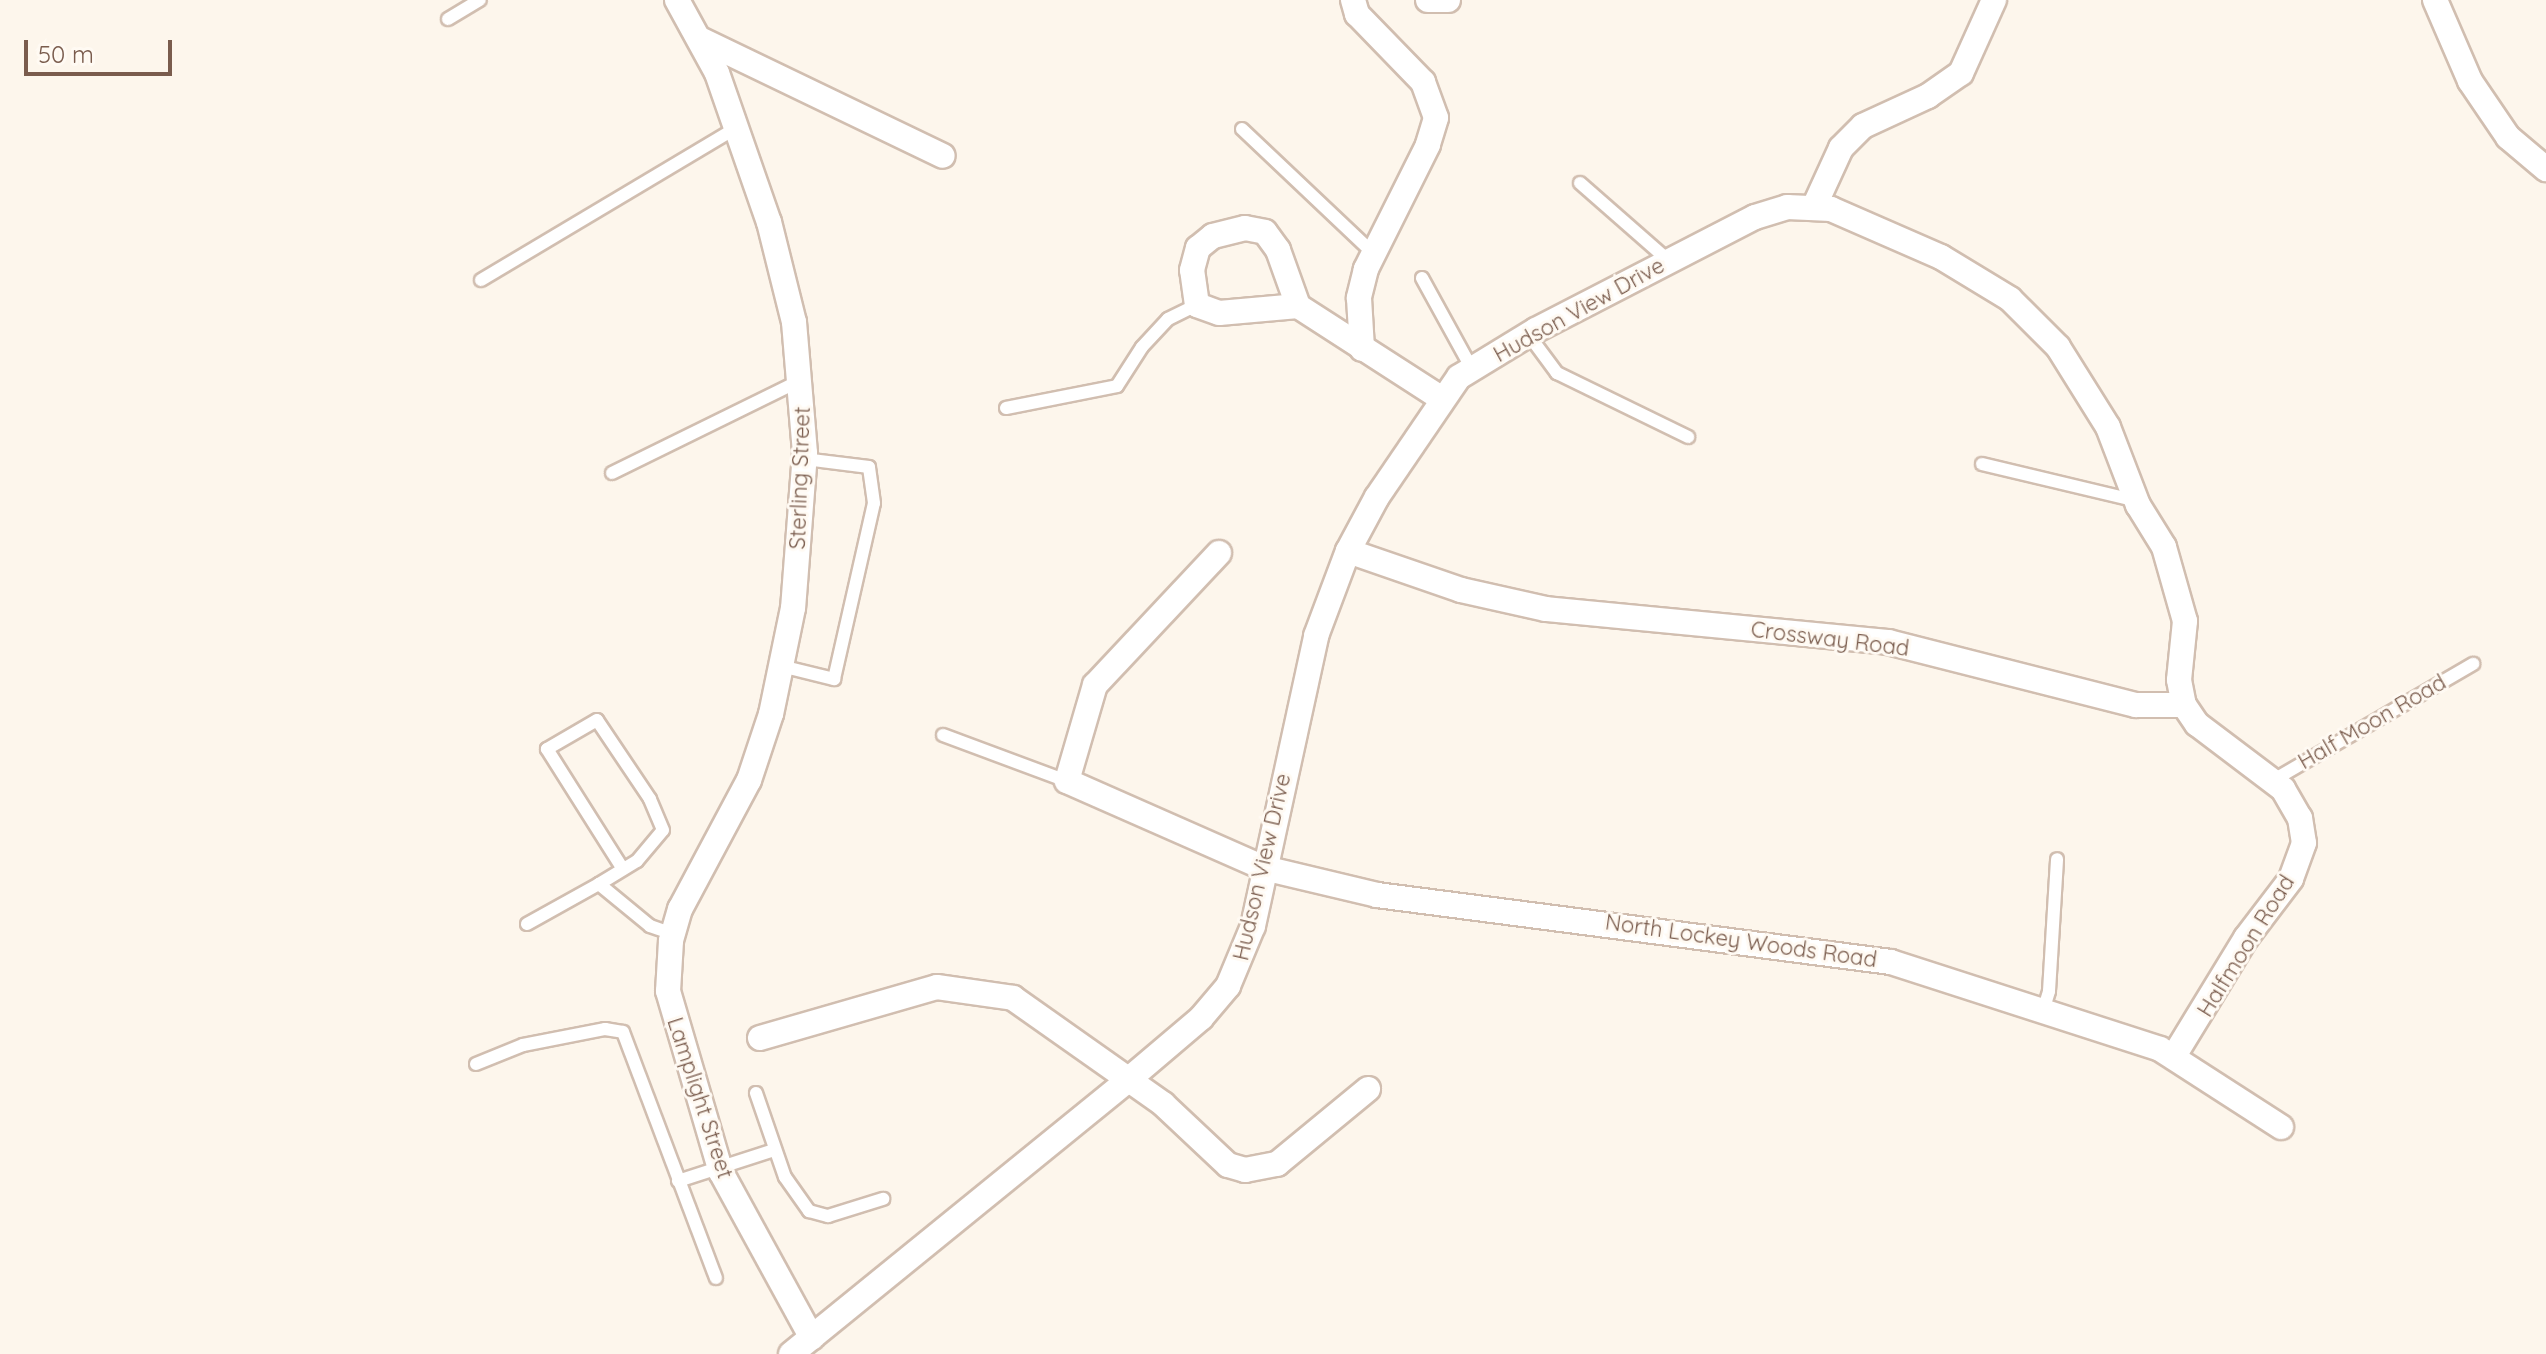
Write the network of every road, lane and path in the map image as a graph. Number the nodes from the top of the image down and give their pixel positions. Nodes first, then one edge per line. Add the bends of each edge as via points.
1 (480, 0) edge
2 (677, 0) edge
3 (1353, 0) edge
4 (1428, 0) edge
5 (1448, 0) edge
6 (1994, 0) edge
7 (2435, 0) edge
8 (448, 19) dead end
9 (702, 40) junction
10 (736, 128) junction
11 (1242, 129) dead end
12 (943, 156) dead end
13 (2546, 169) edge
14 (1580, 183) dead end
15 (1814, 207) junction
16 (1374, 254) junction
17 (1669, 261) junction
18 (1422, 278) dead end
19 (481, 280) dead end
20 (1197, 305) junction
21 (1298, 306) junction
22 (1528, 334) junction
23 (1362, 349) junction
24 (1472, 369) junction
25 (802, 379) junction
26 (1441, 398) junction
27 (1006, 408) dead end
28 (1688, 437) dead end
29 (805, 459) junction
30 (1982, 464) dead end
31 (612, 473) dead end
32 (2137, 501) junction
33 (1348, 551) junction
34 (1219, 553) dead end
35 (2473, 664) dead end
36 (781, 666) junction
37 (2184, 705) junction
38 (943, 735) dead end
39 (1067, 781) junction
40 (2272, 781) junction
41 (2057, 859) dead end
42 (1264, 868) junction
43 (623, 869) junction
44 (599, 884) junction
45 (527, 924) dead end
46 (671, 944) junction
47 (2043, 1011) junction
48 (760, 1038) dead end
49 (2174, 1056) junction
50 (476, 1064) dead end
51 (1128, 1080) junction
52 (1368, 1089) dead end
53 (756, 1093) dead end
54 (2281, 1127) dead end
55 (774, 1150) junction
56 (720, 1169) junction
57 (678, 1181) junction
58 (883, 1199) dead end
59 (716, 1278) dead end
60 (812, 1338) junction
61 (791, 1354) edge

1 - 8 lane
2 - 9 street, Sterling Street
3 - 16 street via 1357,14 1423,82 1436,118
4 - 5 street
6 - 15 street via 1961,73 1928,96 1863,126 1841,148
7 - 13 street via 2470,81 2508,137
9 - 10 street, Sterling Street
9 - 12 street
10 - 19 lane
10 - 25 street, Sterling Street via 769,222
11 - 16 lane
14 - 17 lane
15 - 17 street, Hudson View Drive via 1787,207 1755,217
15 - 32 street, Hudson View Drive via 1869,222 1941,257 2028,313 2058,347 2108,427
16 - 23 street via 1359,298
17 - 22 street, Hudson View Drive
18 - 24 lane
20 - 21 street via 1219,313
20 - 21 street via 1192,270 1198,248 1213,236 1245,228 1265,232 1278,250
20 - 27 lane via 1168,319 1117,386
21 - 23 street
22 - 24 street, Hudson View Drive
22 - 28 lane via 1557,373
23 - 26 street
24 - 26 street, Hudson View Drive
25 - 29 street, Sterling Street
25 - 31 lane
26 - 33 street, Hudson View Drive
29 - 36 street, Sterling Street via 793,608
29 - 36 lane via 869,467 874,503 834,679
30 - 32 lane
32 - 37 street, Hudson View Drive via 2164,547 2185,621 2179,680
33 - 37 street, Crossway Road via 1461,590 1546,609 1888,642 2136,705
33 - 42 street, Hudson View Drive via 1316,636
34 - 39 street via 1095,685
35 - 40 lane, Half Moon Road
36 - 46 street, Sterling Street via 749,780 680,909
37 - 40 street via 2197,724
38 - 39 lane
39 - 42 street, North Lockey Woods Road
40 - 49 street, Halfmoon Road via 2288,799 2302,831 2291,879 2246,938
41 - 47 lane via 2049,991
42 - 47 street, North Lockey Woods Road via 1377,895 1860,954
42 - 51 street, Hudson View Drive via 1253,926 1228,986 1201,1018
43 - 43 lane via 657,842 661,819 597,720 547,749
43 - 44 lane
44 - 45 lane
44 - 46 lane
46 - 56 street, Lamplight Street via 668,991 676,1032
47 - 49 street, North Lockey Woods Road
48 - 51 street via 937,987 1013,998
49 - 54 street, North Lockey Woods Road
50 - 57 lane via 523,1045 605,1029 623,1032
51 - 52 street via 1163,1104 1228,1165 1260,1171 1277,1164
51 - 60 street, Hudson View Drive
53 - 55 lane
55 - 56 lane
55 - 58 lane via 809,1211 828,1216
56 - 57 lane
56 - 60 street, Lamplight Street
57 - 59 lane
60 - 61 street

